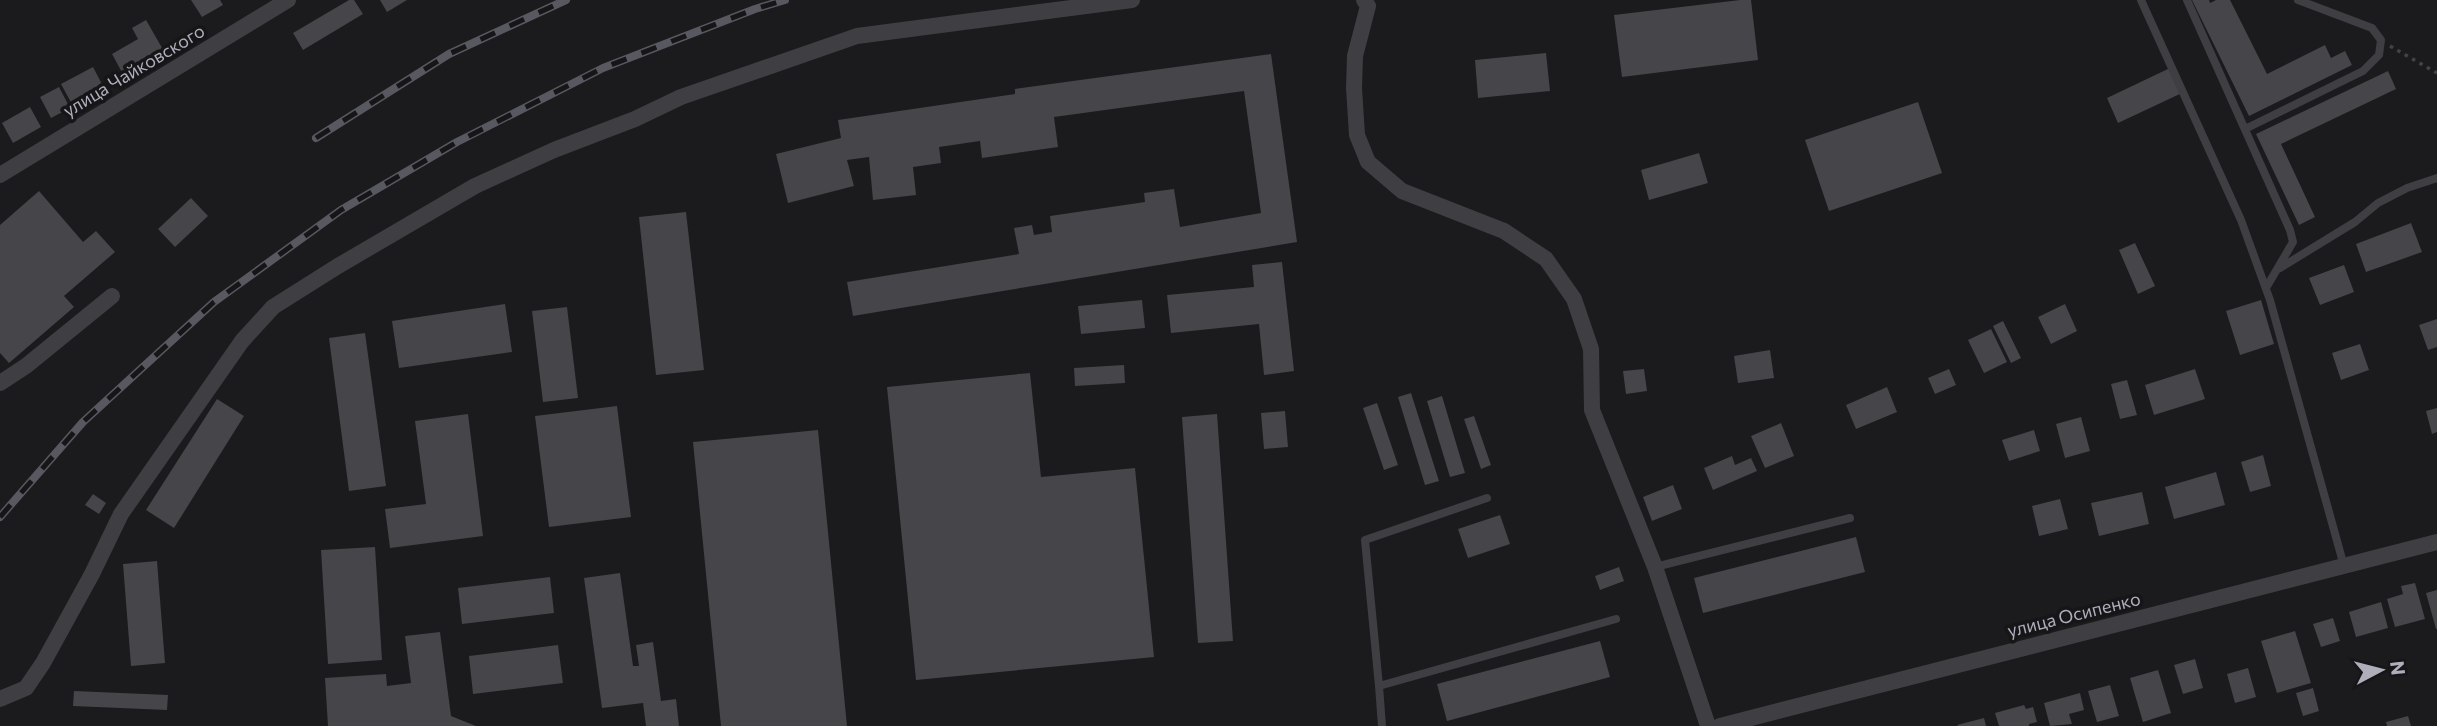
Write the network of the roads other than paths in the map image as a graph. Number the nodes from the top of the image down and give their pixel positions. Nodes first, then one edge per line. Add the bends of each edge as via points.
1 (288, 0) edge
2 (1132, 0) edge
3 (1364, 0) edge
4 (2141, 0) edge
5 (2187, 0) edge
6 (2298, 0) edge
7 (2245, 129) junction
8 (0, 175) edge
9 (2437, 178) edge
10 (2277, 269) junction
11 (2266, 288) junction
12 (113, 296) dead end
13 (0, 383) edge
14 (1487, 498) dead end
15 (1850, 518) dead end
16 (2437, 542) edge
17 (2344, 566) junction
18 (1655, 568) junction
19 (1616, 619) dead end
20 (1379, 686) junction
21 (0, 699) edge
22 (1382, 726) edge
23 (1708, 726) edge
24 (1720, 726) edge

1 - 8 street, улица Чайковского
2 - 21 street via 857,36 681,97 554,150 475,186 357,254 274,307 242,341 121,514 26,688
3 - 18 street via 1368,6 1354,56 1354,88 1357,135 1368,162 1402,191 1504,232 1546,259 1574,299 1591,349 1592,410
4 - 11 lane via 2241,220
5 - 7 lane
6 - 7 lane via 2372,28 2381,40 2379,55 2363,71
7 - 10 lane via 2293,242
9 - 10 lane via 2378,203
10 - 11 lane
11 - 17 lane
12 - 13 street
14 - 20 lane via 1365,540
15 - 18 lane
16 - 17 street, улица Осипенко
17 - 24 street, улица Осипенко
18 - 23 street
19 - 20 lane
20 - 22 lane

